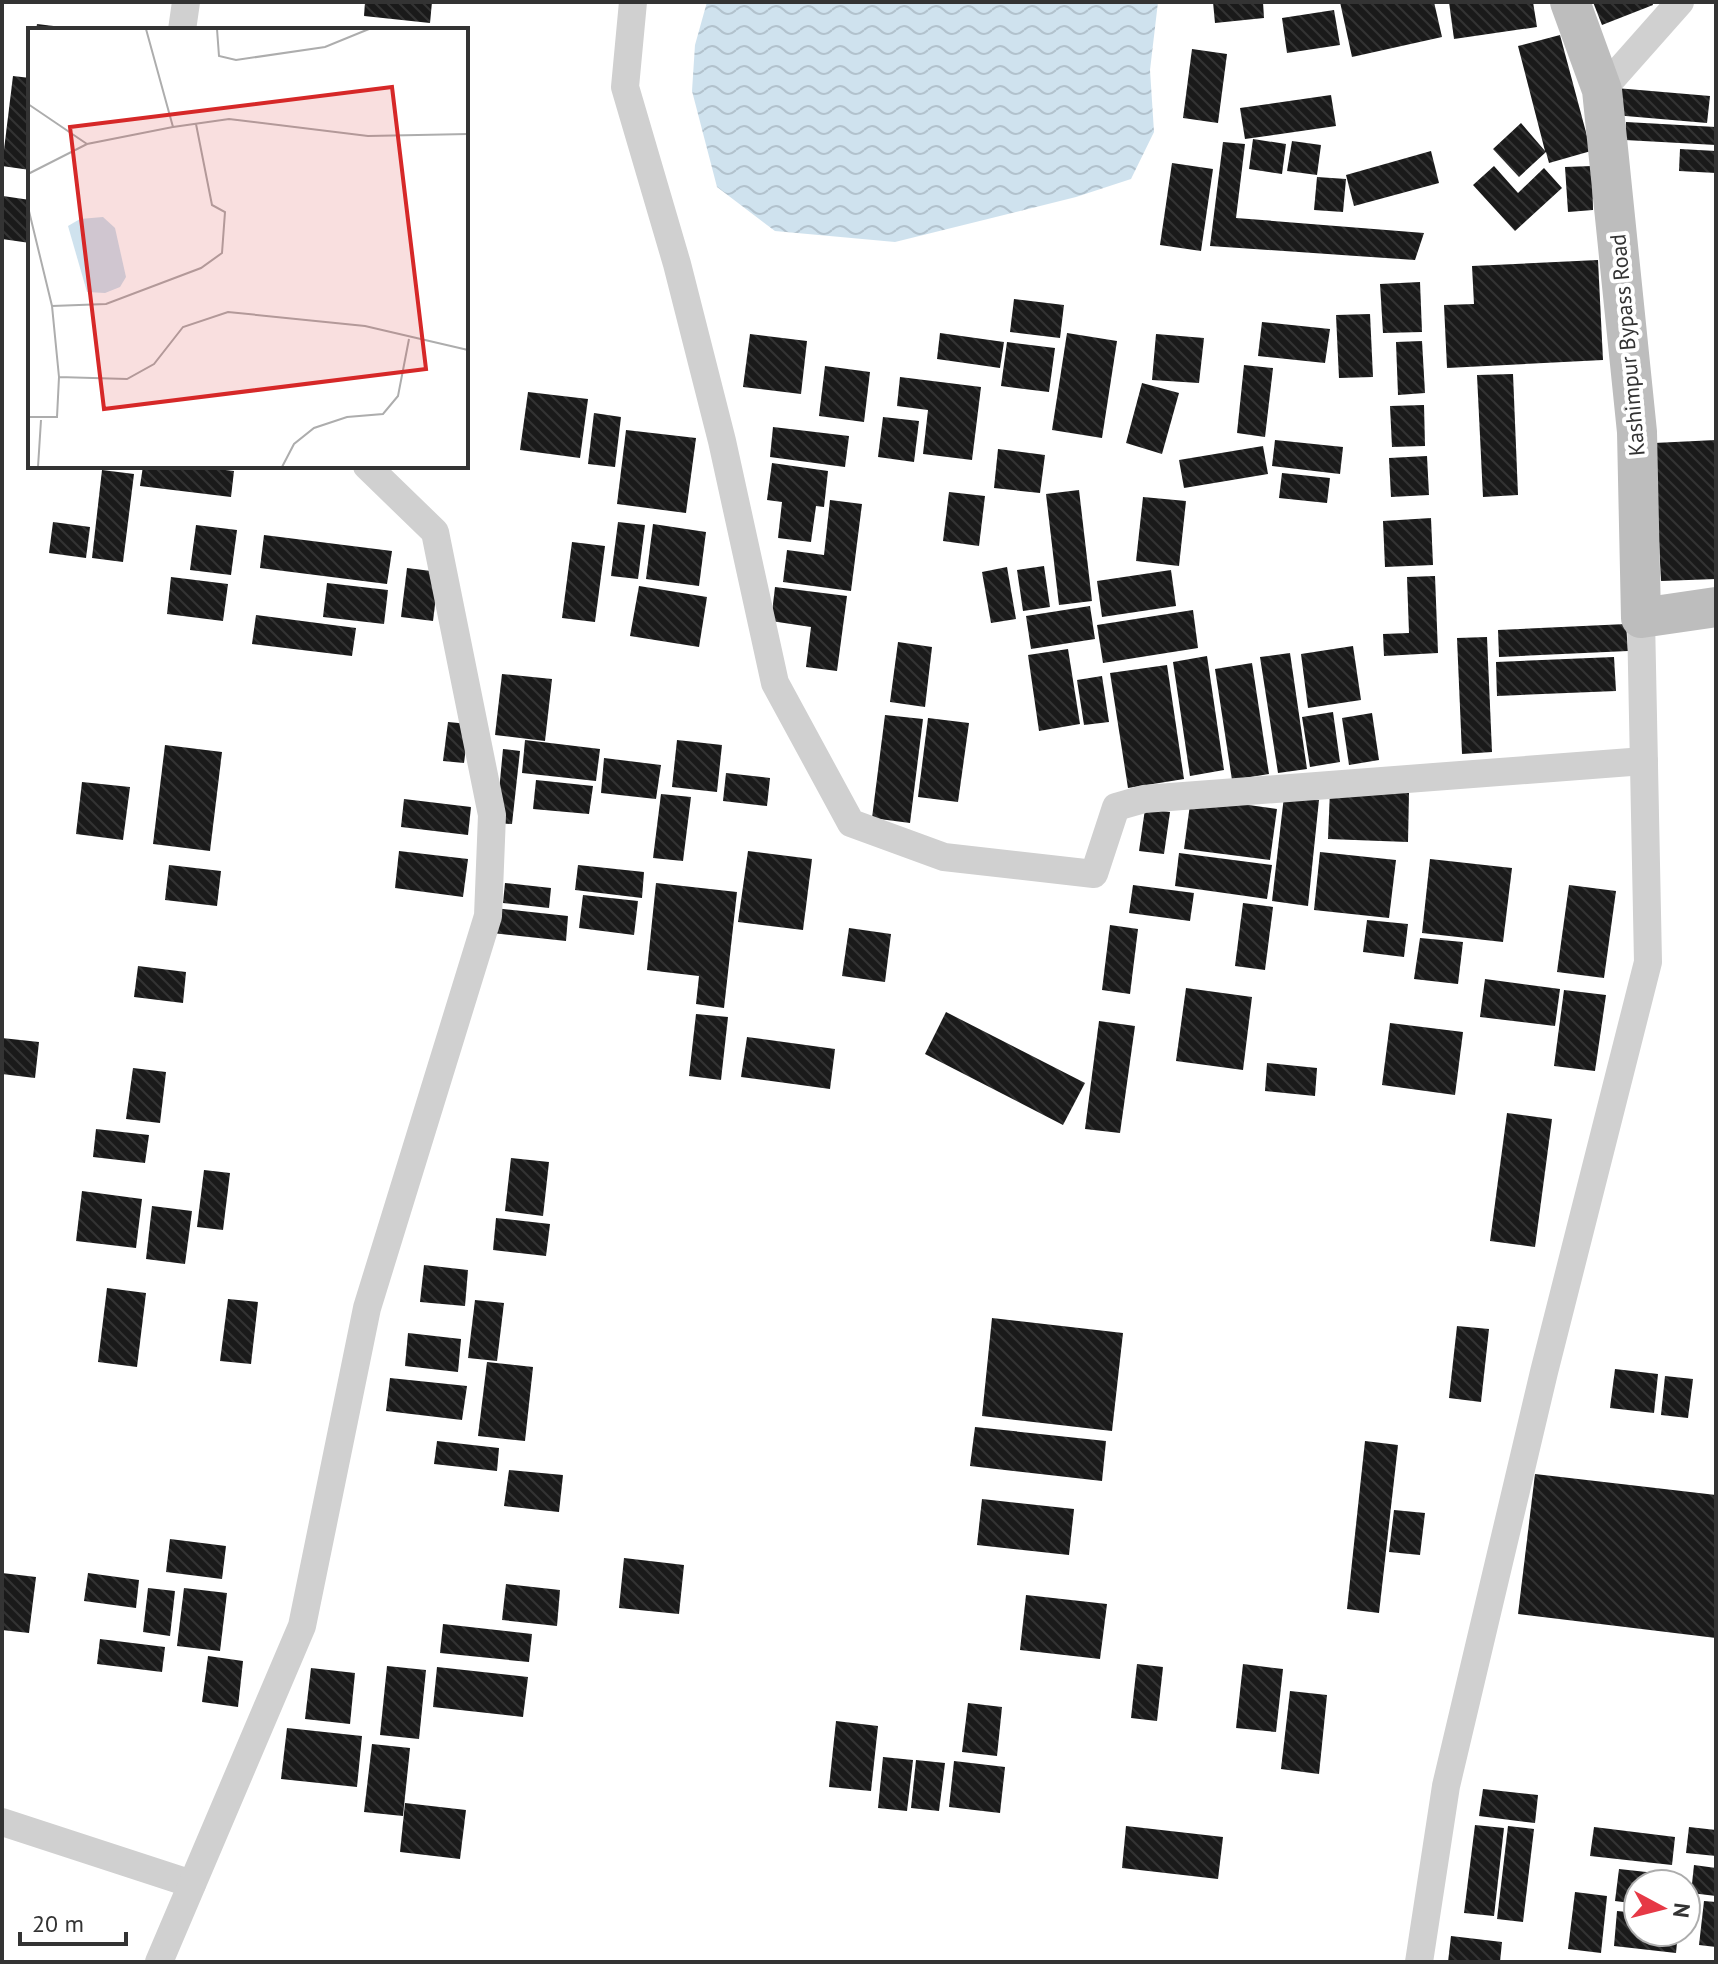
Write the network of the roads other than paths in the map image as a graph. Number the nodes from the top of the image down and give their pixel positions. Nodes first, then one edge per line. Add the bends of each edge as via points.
1 (186, 2) edge
2 (633, 2) edge
3 (1570, 2) edge
4 (1680, 2) edge
5 (182, 28) edge
6 (1602, 90) junction
7 (369, 468) edge
8 (1716, 607) edge
9 (1641, 618) junction
10 (1644, 761) junction
11 (2, 1822) edge
12 (192, 1884) junction
13 (159, 1962) edge
14 (1419, 1962) edge

1 - 5 street
2 - 10 street via 625,87 719,426 775,683 851,823 944,857 1094,874 1116,807 1144,799
3 - 6 main road, Kashimpur Bypass Road
4 - 6 street
6 - 9 main road, Kashimpur Bypass Road via 1637,432
7 - 12 street via 435,532 492,815 488,916 367,1308 302,1626
8 - 9 main road
9 - 10 street
10 - 14 street via 1648,962 1446,1786
11 - 12 street
12 - 13 street

